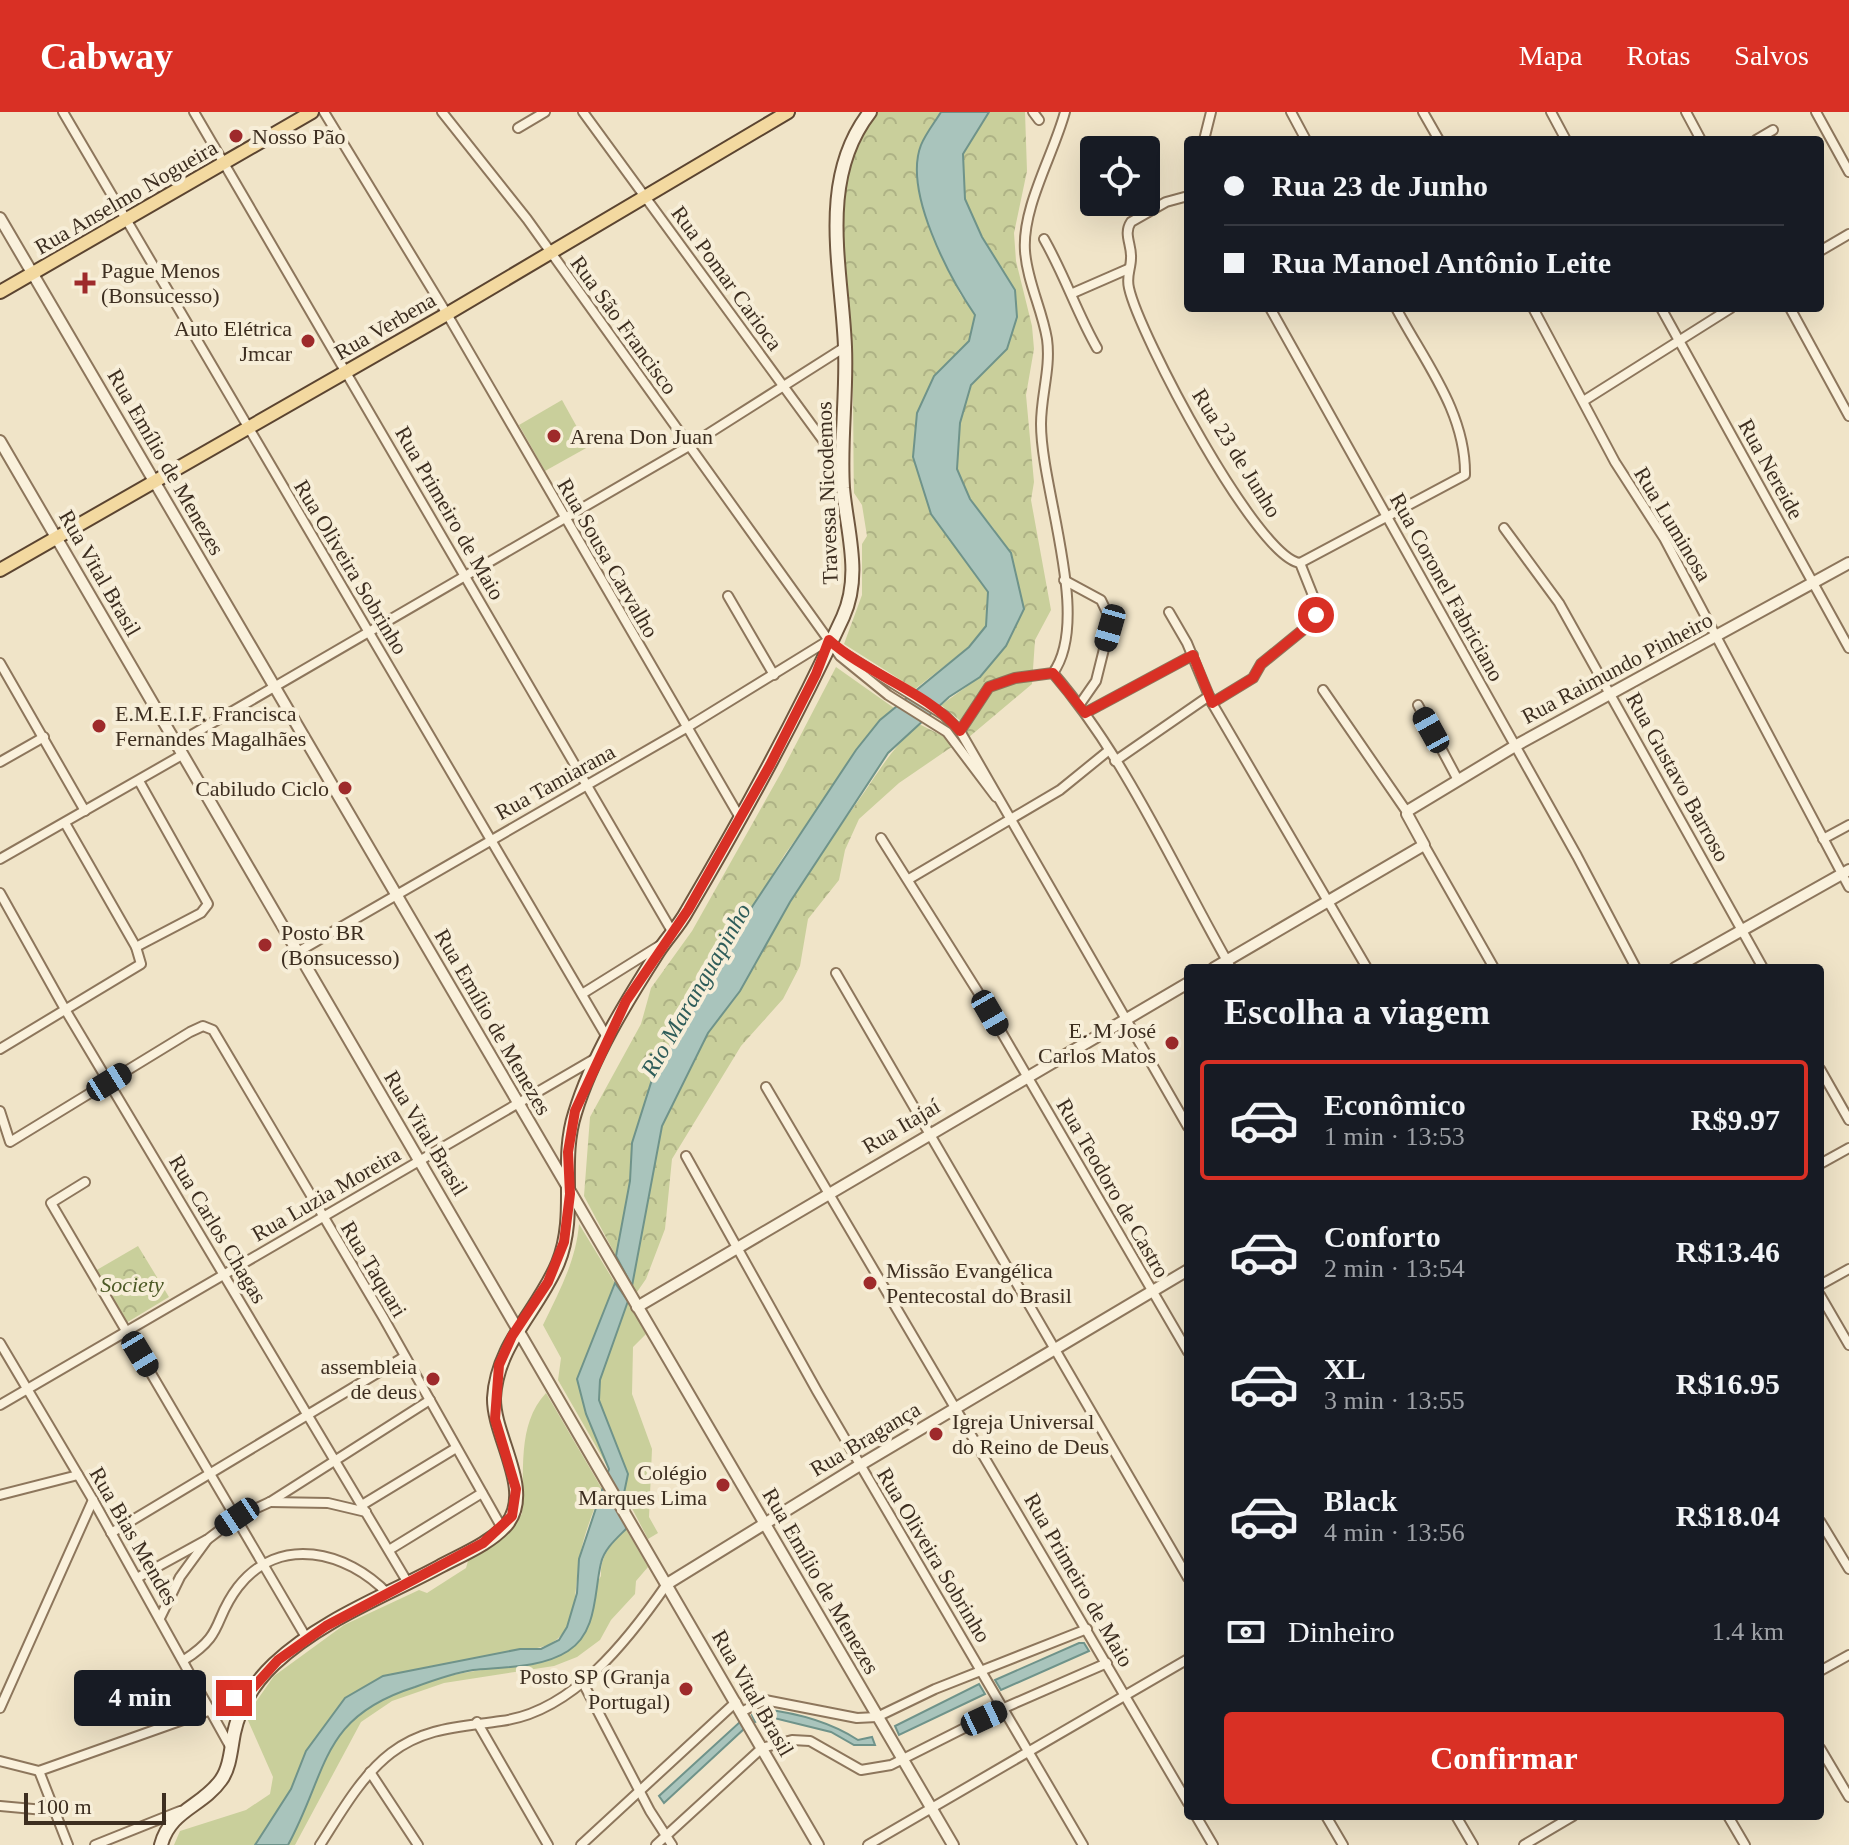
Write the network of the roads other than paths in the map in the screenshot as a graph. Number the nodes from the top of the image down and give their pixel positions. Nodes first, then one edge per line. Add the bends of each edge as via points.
1 (63, 112) edge
2 (194, 112) edge
3 (312, 112) edge
4 (324, 112) edge
5 (442, 112) edge
6 (545, 112) edge
7 (583, 112) edge
8 (788, 112) edge
9 (870, 112) edge
10 (1065, 112) edge
11 (1211, 112) edge
12 (1291, 112) edge
13 (1423, 112) edge
14 (1551, 112) edge
15 (1686, 112) edge
16 (1816, 112) edge
17 (518, 128) dead end
18 (1773, 130) dead end
19 (1205, 136) edge
20 (1304, 136) edge
21 (1437, 136) edge
22 (1564, 136) edge
23 (1699, 136) edge
24 (1763, 136) edge
25 (224, 164) junction
26 (1849, 172) edge
27 (644, 194) junction
28 (1184, 198) edge
29 (0, 218) edge
30 (125, 220) junction
31 (1849, 234) edge
32 (1044, 239) dead end
33 (1824, 249) edge
34 (550, 252) junction
35 (1128, 269) junction
36 (32, 273) junction
37 (0, 292) edge
38 (1073, 293) junction
39 (1272, 312) edge
40 (1398, 312) edge
41 (1535, 312) edge
42 (1663, 312) edge
43 (1725, 312) edge
44 (1792, 312) edge
45 (447, 314) junction
46 (1680, 342) junction
47 (845, 347) junction
48 (1097, 348) dead end
49 (347, 371) junction
50 (783, 388) junction
51 (1585, 400) junction
52 (1849, 416) edge
53 (246, 427) junction
54 (0, 441) edge
55 (689, 446) junction
56 (842, 465) junction
57 (153, 482) junction
58 (563, 516) junction
59 (1387, 516) junction
60 (1504, 528) dead end
61 (56, 538) junction
62 (1300, 563) junction
63 (1849, 563) edge
64 (0, 570) edge
65 (465, 575) junction
66 (1064, 580) junction
67 (1813, 583) junction
68 (728, 596) dead end
69 (1169, 612) dead end
70 (369, 631) junction
71 (1716, 637) junction
72 (829, 640) junction
73 (1849, 648) edge
74 (1193, 655) junction
75 (0, 663) edge
76 (1053, 673) junction
77 (774, 675) junction
78 (276, 686) junction
79 (1323, 690) dead end
80 (1612, 694) junction
81 (1210, 700) junction
82 (1080, 704) junction
83 (1418, 705) dead end
84 (1085, 713) junction
85 (686, 728) junction
86 (960, 731) junction
87 (44, 737) junction
88 (176, 744) junction
89 (1515, 746) junction
90 (1108, 751) junction
91 (182, 755) junction
92 (1115, 761) junction
93 (0, 762) edge
94 (1458, 780) junction
95 (139, 781) junction
96 (589, 784) junction
97 (996, 797) junction
98 (85, 811) junction
99 (1407, 812) junction
100 (739, 816) junction
101 (1009, 819) junction
102 (65, 823) junction
103 (1849, 825) edge
104 (881, 838) dead end
105 (1823, 839) junction
106 (489, 840) junction
107 (1424, 845) junction
108 (0, 859) edge
109 (1845, 872) edge
110 (909, 879) junction
111 (1849, 887) edge
112 (0, 893) edge
113 (395, 894) junction
114 (1327, 902) junction
115 (1742, 930) junction
116 (673, 933) junction
117 (664, 944) junction
118 (136, 947) junction
119 (296, 953) junction
120 (1229, 964) edge
121 (1365, 964) edge
122 (1492, 964) edge
123 (1634, 964) edge
124 (1682, 964) edge
125 (1761, 964) edge
126 (836, 973) dead end
127 (1184, 985) edge
128 (582, 994) junction
129 (66, 1011) junction
130 (1124, 1019) junction
131 (608, 1039) junction
132 (0, 1049) edge
133 (600, 1056) junction
134 (1027, 1076) junction
135 (1824, 1076) edge
136 (109, 1082) junction
137 (766, 1087) dead end
138 (517, 1104) junction
139 (0, 1111) edge
140 (1184, 1120) edge
141 (1849, 1120) edge
142 (928, 1133) junction
143 (1849, 1148) edge
144 (686, 1156) dead end
145 (419, 1161) junction
146 (1824, 1162) edge
147 (85, 1182) dead end
148 (830, 1192) junction
149 (570, 1194) junction
150 (322, 1217) junction
151 (736, 1249) junction
152 (1849, 1269) edge
153 (1184, 1273) edge
154 (224, 1274) junction
155 (1824, 1283) edge
156 (1153, 1292) junction
157 (634, 1302) junction
158 (1824, 1302) edge
159 (519, 1330) junction
160 (126, 1331) junction
161 (0, 1343) edge
162 (1184, 1345) edge
163 (1849, 1345) edge
164 (1055, 1349) junction
165 (404, 1357) junction
166 (28, 1389) junction
167 (430, 1400) junction
168 (0, 1405) edge
169 (957, 1408) junction
170 (307, 1412) junction
171 (456, 1448) junction
172 (335, 1458) junction
173 (860, 1465) junction
174 (210, 1472) junction
175 (78, 1475) junction
176 (482, 1493) junction
177 (0, 1495) edge
178 (93, 1500) junction
179 (270, 1502) junction
180 (364, 1509) junction
181 (237, 1517) junction
182 (764, 1522) junction
183 (502, 1528) junction
184 (1824, 1528) edge
185 (111, 1533) junction
186 (208, 1539) junction
187 (389, 1550) junction
188 (264, 1564) junction
189 (1849, 1569) edge
190 (1184, 1571) edge
191 (137, 1578) junction
192 (408, 1583) junction
193 (667, 1584) junction
194 (388, 1594) junction
195 (160, 1618) junction
196 (1087, 1629) junction
197 (307, 1639) junction
198 (1849, 1655) edge
199 (184, 1660) junction
200 (1184, 1661) edge
201 (1107, 1663) junction
202 (1824, 1669) edge
203 (981, 1670) junction
204 (582, 1681) junction
205 (253, 1688) junction
206 (1125, 1694) junction
207 (738, 1707) junction
208 (0, 1708) edge
209 (1004, 1708) junction
210 (211, 1710) junction
211 (877, 1717) junction
212 (477, 1722) junction
213 (762, 1748) junction
214 (232, 1749) junction
215 (1028, 1752) junction
216 (1824, 1755) edge
217 (904, 1760) junction
218 (0, 1761) edge
219 (39, 1771) junction
220 (370, 1772) junction
221 (642, 1792) junction
222 (1184, 1796) edge
223 (1849, 1797) edge
224 (0, 1806) edge
225 (932, 1808) junction
226 (55, 1811) junction
227 (181, 1811) junction
228 (1198, 1820) edge
229 (1328, 1820) edge
230 (1458, 1820) edge
231 (1566, 1820) edge
232 (1730, 1820) edge
233 (667, 1836) junction
234 (68, 1845) edge
235 (95, 1845) edge
236 (161, 1845) edge
237 (320, 1845) edge
238 (418, 1845) edge
239 (548, 1845) edge
240 (581, 1845) edge
241 (656, 1845) edge
242 (672, 1845) edge
243 (818, 1845) edge
244 (868, 1845) edge
245 (953, 1845) edge
246 (1083, 1845) edge
247 (1213, 1845) edge
248 (1343, 1845) edge
249 (1473, 1845) edge
250 (1524, 1845) edge
251 (1745, 1845) edge

1 - 30 street, Rua Oliveira Sobrinho
2 - 25 street, Rua Primeiro de Maio
3 - 25 main road, Rua Anselmo Nogueira
4 - 45 street, Rua Sousa Carvalho
5 - 34 street, Rua São Francisco
6 - 17 street
7 - 27 street, Rua Pomar Carioca
8 - 27 main road, Rua Verbena
9 - 47 main road, Travessa Nicodemos via 852,143 839,186 838,284
10 - 66 street via 1025,226 1025,253 1047,340 1041,424
11 - 19 street
12 - 20 street
13 - 21 street
14 - 22 street
15 - 23 street
16 - 26 street
18 - 24 street
25 - 30 main road, Rua Anselmo Nogueira
25 - 49 street, Rua Primeiro de Maio
27 - 34 main road, Rua Verbena
27 - 50 street, Rua Pomar Carioca
28 - 35 street via 1134,218 1127,228 1132,257
29 - 36 street, Rua Emílio de Menezes
30 - 36 main road, Rua Anselmo Nogueira
30 - 53 street, Rua Oliveira Sobrinho
31 - 33 street
32 - 38 street
34 - 45 main road, Rua Verbena
34 - 55 street, Rua São Francisco
35 - 38 street
35 - 62 street, Rua 23 de Junho via 1129,291 1159,363 1249,518 1284,557
36 - 37 main road, Rua Anselmo Nogueira
36 - 57 street, Rua Emílio de Menezes
38 - 48 street via 1078,317
39 - 59 street, Rua Coronel Fabriciano
40 - 59 street via 1448,400 1465,472 1460,481
41 - 51 street, Rua Luminosa
42 - 46 street, Rua Nereide
43 - 46 street
44 - 52 street
45 - 49 main road, Rua Verbena
45 - 58 street, Rua Sousa Carvalho
46 - 51 street
46 - 67 street, Rua Nereide
47 - 50 street
47 - 56 main road, Travessa Nicodemos
49 - 53 main road, Rua Verbena
49 - 65 street, Rua Primeiro de Maio
50 - 55 street
50 - 56 street, Rua Pomar Carioca
51 - 71 street, Rua Luminosa
53 - 57 main road, Rua Verbena
53 - 70 street, Rua Oliveira Sobrinho
54 - 61 street, Rua Vital Brasil
55 - 58 street
55 - 72 street, Rua São Francisco
56 - 72 main road, Travessa Nicodemos via 852,588
57 - 61 main road, Rua Verbena
57 - 78 street, Rua Emílio de Menezes
58 - 65 street
58 - 85 street, Rua Sousa Carvalho
59 - 62 street
59 - 89 street, Rua Coronel Fabriciano
60 - 80 street, Rua Gustavo Barroso via 1559,603
61 - 64 main road, Rua Verbena
61 - 88 street, Rua Vital Brasil
62 - 81 street, Rua 23 de Junho via 1317,601 1316,615 1261,664 1253,678
63 - 67 street, Rua Raimundo Pinheiro
65 - 70 street
65 - 96 street, Rua Primeiro de Maio
66 - 76 street via 1066,649
66 - 82 street via 1101,600 1111,621 1096,681
67 - 71 street, Rua Raimundo Pinheiro
67 - 73 street, Rua Nereide
68 - 77 street
69 - 74 street
70 - 78 street
70 - 106 street, Rua Oliveira Sobrinho
71 - 80 street, Rua Raimundo Pinheiro
71 - 105 street, Rua Luminosa
72 - 77 street, Rua Tamiarana
72 - 86 street via 944,715
72 - 97 street via 840,656 888,695 956,742
72 - 100 main road, Travessa Nicodemos via 793,721
74 - 81 street
74 - 84 street
75 - 87 street
76 - 82 street
76 - 86 street via 989,687
77 - 85 street, Rua Tamiarana
78 - 88 street
78 - 113 street, Rua Emílio de Menezes
79 - 99 street
80 - 89 street, Rua Raimundo Pinheiro
80 - 115 street, Rua Gustavo Barroso
81 - 92 street
81 - 114 street
82 - 84 street
83 - 94 street
84 - 90 street
85 - 96 street, Rua Tamiarana
85 - 100 street, Rua Sousa Carvalho
86 - 97 street
87 - 93 street
87 - 98 street
88 - 91 street, Rua Vital Brasil
89 - 94 street, Rua Raimundo Pinheiro
89 - 123 street, Rua Coronel Fabriciano
90 - 92 street
90 - 101 street via 1060,790
91 - 95 street
91 - 119 street, Rua Vital Brasil
92 - 120 street
94 - 99 street, Rua Raimundo Pinheiro
95 - 98 street
95 - 118 street via 208,904 201,913
96 - 106 street, Rua Tamiarana
96 - 116 street, Rua Primeiro de Maio
97 - 101 street
98 - 102 street
99 - 107 street
100 - 116 main road, Travessa Nicodemos
101 - 110 street
101 - 130 street
102 - 108 street
102 - 118 street
103 - 105 street
104 - 110 street, Rua Teodoro de Castro
105 - 109 street, Rua Luminosa
106 - 113 street, Rua Tamiarana
106 - 128 street, Rua Oliveira Sobrinho
107 - 114 street
107 - 122 street
109 - 111 street, Rua Luminosa
109 - 115 street
110 - 134 street, Rua Teodoro de Castro
112 - 129 street, Rua Carlos Chagas
113 - 119 street, Rua Tamiarana
113 - 138 street, Rua Emílio de Menezes
114 - 120 street
114 - 121 street
115 - 124 street
115 - 125 street, Rua Gustavo Barroso
116 - 117 main road, Travessa Nicodemos
117 - 128 street
117 - 131 main road, Travessa Nicodemos
118 - 129 street via 140,966
119 - 145 street, Rua Vital Brasil
126 - 142 street
127 - 130 street, Rua Itajaí
128 - 131 street, Rua Oliveira Sobrinho
129 - 132 street
129 - 136 street, Rua Carlos Chagas
130 - 134 street, Rua Itajaí
130 - 140 street
131 - 133 main road, Travessa Nicodemos
133 - 138 street, Rua Luzia Moreira
133 - 149 main road, Travessa Nicodemos via 575,1111
134 - 142 street, Rua Itajaí
134 - 156 street, Rua Teodoro de Castro
135 - 141 street
136 - 139 street via 10,1142
136 - 150 street, Rua Taquari via 203,1026 213,1030
136 - 154 street, Rua Carlos Chagas
137 - 148 street, Rua Primeiro de Maio
138 - 145 street, Rua Luzia Moreira
138 - 149 street, Rua Emílio de Menezes
142 - 148 street, Rua Itajaí
142 - 164 street
143 - 146 street
144 - 151 street, Rua Oliveira Sobrinho
145 - 150 street, Rua Luzia Moreira
145 - 159 street, Rua Vital Brasil
147 - 160 street via 51,1203
148 - 151 street, Rua Itajaí
148 - 169 street, Rua Primeiro de Maio
149 - 157 street, Rua Emílio de Menezes
149 - 159 main road, Travessa Nicodemos via 558,1263
150 - 154 street, Rua Luzia Moreira
150 - 165 street, Rua Taquari
151 - 157 street, Rua Itajaí
151 - 173 street, Rua Oliveira Sobrinho
152 - 155 street
153 - 156 street, Rua Bragança
154 - 160 street, Rua Luzia Moreira
154 - 170 street, Rua Carlos Chagas
156 - 162 street, Rua Teodoro de Castro
156 - 164 street, Rua Bragança
157 - 182 street, Rua Emílio de Menezes
158 - 163 street
159 - 183 main road, Travessa Nicodemos via 499,1365 495,1390 495,1419 516,1489 512,1516
159 - 193 street, Rua Vital Brasil
160 - 166 street, Rua Luzia Moreira
160 - 174 street
161 - 166 street, Rua Bias Mendes
164 - 169 street, Rua Bragança
164 - 190 street
165 - 167 street, Rua Taquari
165 - 170 street
166 - 168 street, Rua Luzia Moreira
166 - 175 street, Rua Bias Mendes
167 - 171 street, Rua Taquari
167 - 172 street
169 - 173 street, Rua Bragança
169 - 196 street, Rua Primeiro de Maio
170 - 172 street, Rua Carlos Chagas
170 - 174 street
171 - 176 street, Rua Taquari
171 - 180 street
172 - 179 street
172 - 180 street, Rua Carlos Chagas
173 - 182 street, Rua Bragança
173 - 203 street, Rua Oliveira Sobrinho
174 - 181 street
174 - 185 street
175 - 177 street
175 - 178 street, Rua Bias Mendes
176 - 183 street, Rua Taquari
176 - 187 street
178 - 185 street, Rua Bias Mendes
178 - 208 street
179 - 180 street
179 - 181 street
180 - 187 street, Rua Carlos Chagas
181 - 186 street
181 - 188 street
182 - 193 street, Rua Bragança
182 - 211 street, Rua Emílio de Menezes
183 - 192 main road
184 - 189 street
185 - 191 street, Rua Bias Mendes
186 - 191 street
186 - 195 street via 180,1577
187 - 192 street, Rua Carlos Chagas
188 - 194 street via 293,1553 329,1556 364,1572
188 - 197 street
188 - 199 street via 228,1601 208,1645
191 - 195 street, Rua Bias Mendes
192 - 194 main road
193 - 204 street, Rua Bragança via 628,1636
193 - 207 street, Rua Vital Brasil
194 - 197 main road
195 - 199 street, Rua Bias Mendes
196 - 201 street, Rua Primeiro de Maio
196 - 203 street
197 - 205 main road
198 - 202 street
199 - 210 street, Rua Bias Mendes
200 - 206 street
201 - 206 street, Rua Primeiro de Maio
201 - 209 street
203 - 209 street, Rua Oliveira Sobrinho
203 - 211 street
204 - 212 street, Rua Bragança via 523,1714
204 - 221 street
205 - 210 street
205 - 214 main road via 238,1718
206 - 215 street
206 - 222 street, Rua Primeiro de Maio
207 - 211 street via 765,1700
207 - 213 street, Rua Vital Brasil
207 - 221 street
209 - 215 street, Rua Oliveira Sobrinho
209 - 217 street
210 - 214 street, Rua Bias Mendes
210 - 219 street
211 - 217 street, Rua Emílio de Menezes
212 - 220 street, Rua Bragança via 410,1740
212 - 239 street
213 - 217 street via 810,1741 861,1770
213 - 233 street
213 - 243 street, Rua Vital Brasil
214 - 227 main road via 225,1776
215 - 225 street
215 - 246 street, Rua Oliveira Sobrinho
216 - 223 street
217 - 225 street, Rua Emílio de Menezes
218 - 219 street
219 - 226 street
220 - 237 street, Rua Bragança
220 - 238 street
221 - 233 street
221 - 240 street
224 - 226 street
225 - 244 street
225 - 245 street, Rua Emílio de Menezes
226 - 234 street
227 - 235 street
227 - 236 main road
228 - 247 street
229 - 248 street
230 - 249 street
231 - 250 street
232 - 251 street
233 - 241 street
233 - 242 street

